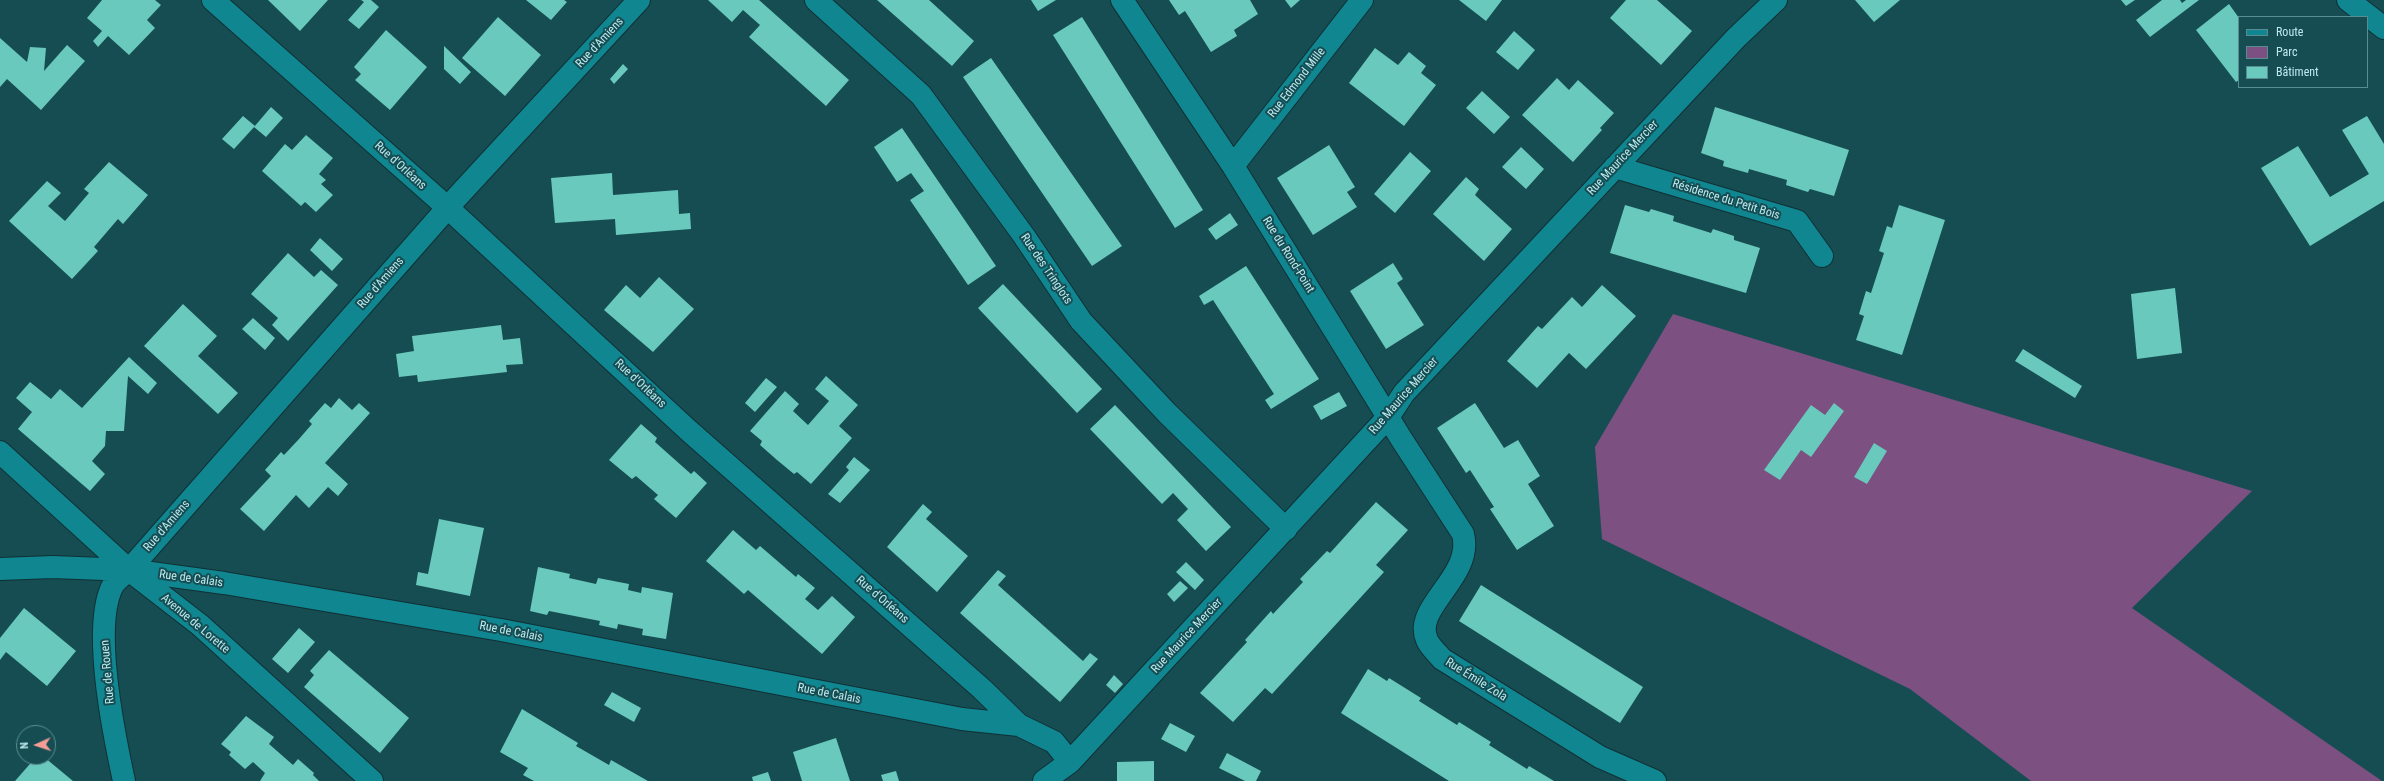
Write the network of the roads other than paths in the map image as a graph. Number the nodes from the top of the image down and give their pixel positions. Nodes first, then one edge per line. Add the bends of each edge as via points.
1 (213, 0) edge
2 (639, 0) edge
3 (816, 0) edge
4 (1122, 0) edge
5 (1362, 0) edge
6 (1776, 0) edge
7 (2348, 0) edge
8 (2384, 28) edge
9 (1232, 166) junction
10 (1615, 167) junction
11 (448, 208) junction
12 (1822, 256) dead end
13 (1389, 416) junction
14 (0, 452) edge
15 (1450, 513) joint
16 (1286, 529) junction
17 (0, 569) edge
18 (129, 570) junction
19 (1019, 725) junction
20 (1070, 772) edge
21 (124, 781) edge
22 (372, 781) edge
23 (1044, 781) edge
24 (1655, 781) edge

1 - 11 street, Rue d'Orléans
2 - 11 street, Rue d'Amiens
3 - 16 street, Rue des Tringlots via 921,95 1024,236 1081,321 1167,413
4 - 9 street, Rue du Rond-Point
5 - 9 street, Rue Edmond Mille
6 - 10 street, Rue Maurice Mercier via 1736,38
7 - 8 street
9 - 13 street, Rue du Rond-Point
10 - 12 street, Résidence du Petit Bois via 1797,222
10 - 13 street, Rue Maurice Mercier via 1404,393
11 - 18 street, Rue d'Amiens
11 - 19 street, Rue d'Orléans via 688,430 977,684
13 - 15 street, Rue du Rond-Point
13 - 16 street, Rue Maurice Mercier
14 - 18 street, Avenue de Lorette
15 - 24 street, Rue Émile Zola via 1463,534 1466,546 1455,575 1431,608 1426,623 1426,638 1432,648 1442,659 1600,757
16 - 20 street, Rue Maurice Mercier
17 - 18 street, Rue de Calais via 53,567
18 - 19 street, Rue de Calais via 224,583 473,625 962,719
18 - 21 street, Rue de Rouen via 112,586 104,620 111,718
18 - 22 street, Avenue de Lorette via 200,625
19 - 20 street, Rue d'Orléans via 1054,742
20 - 23 street, Rue Maurice Mercier

